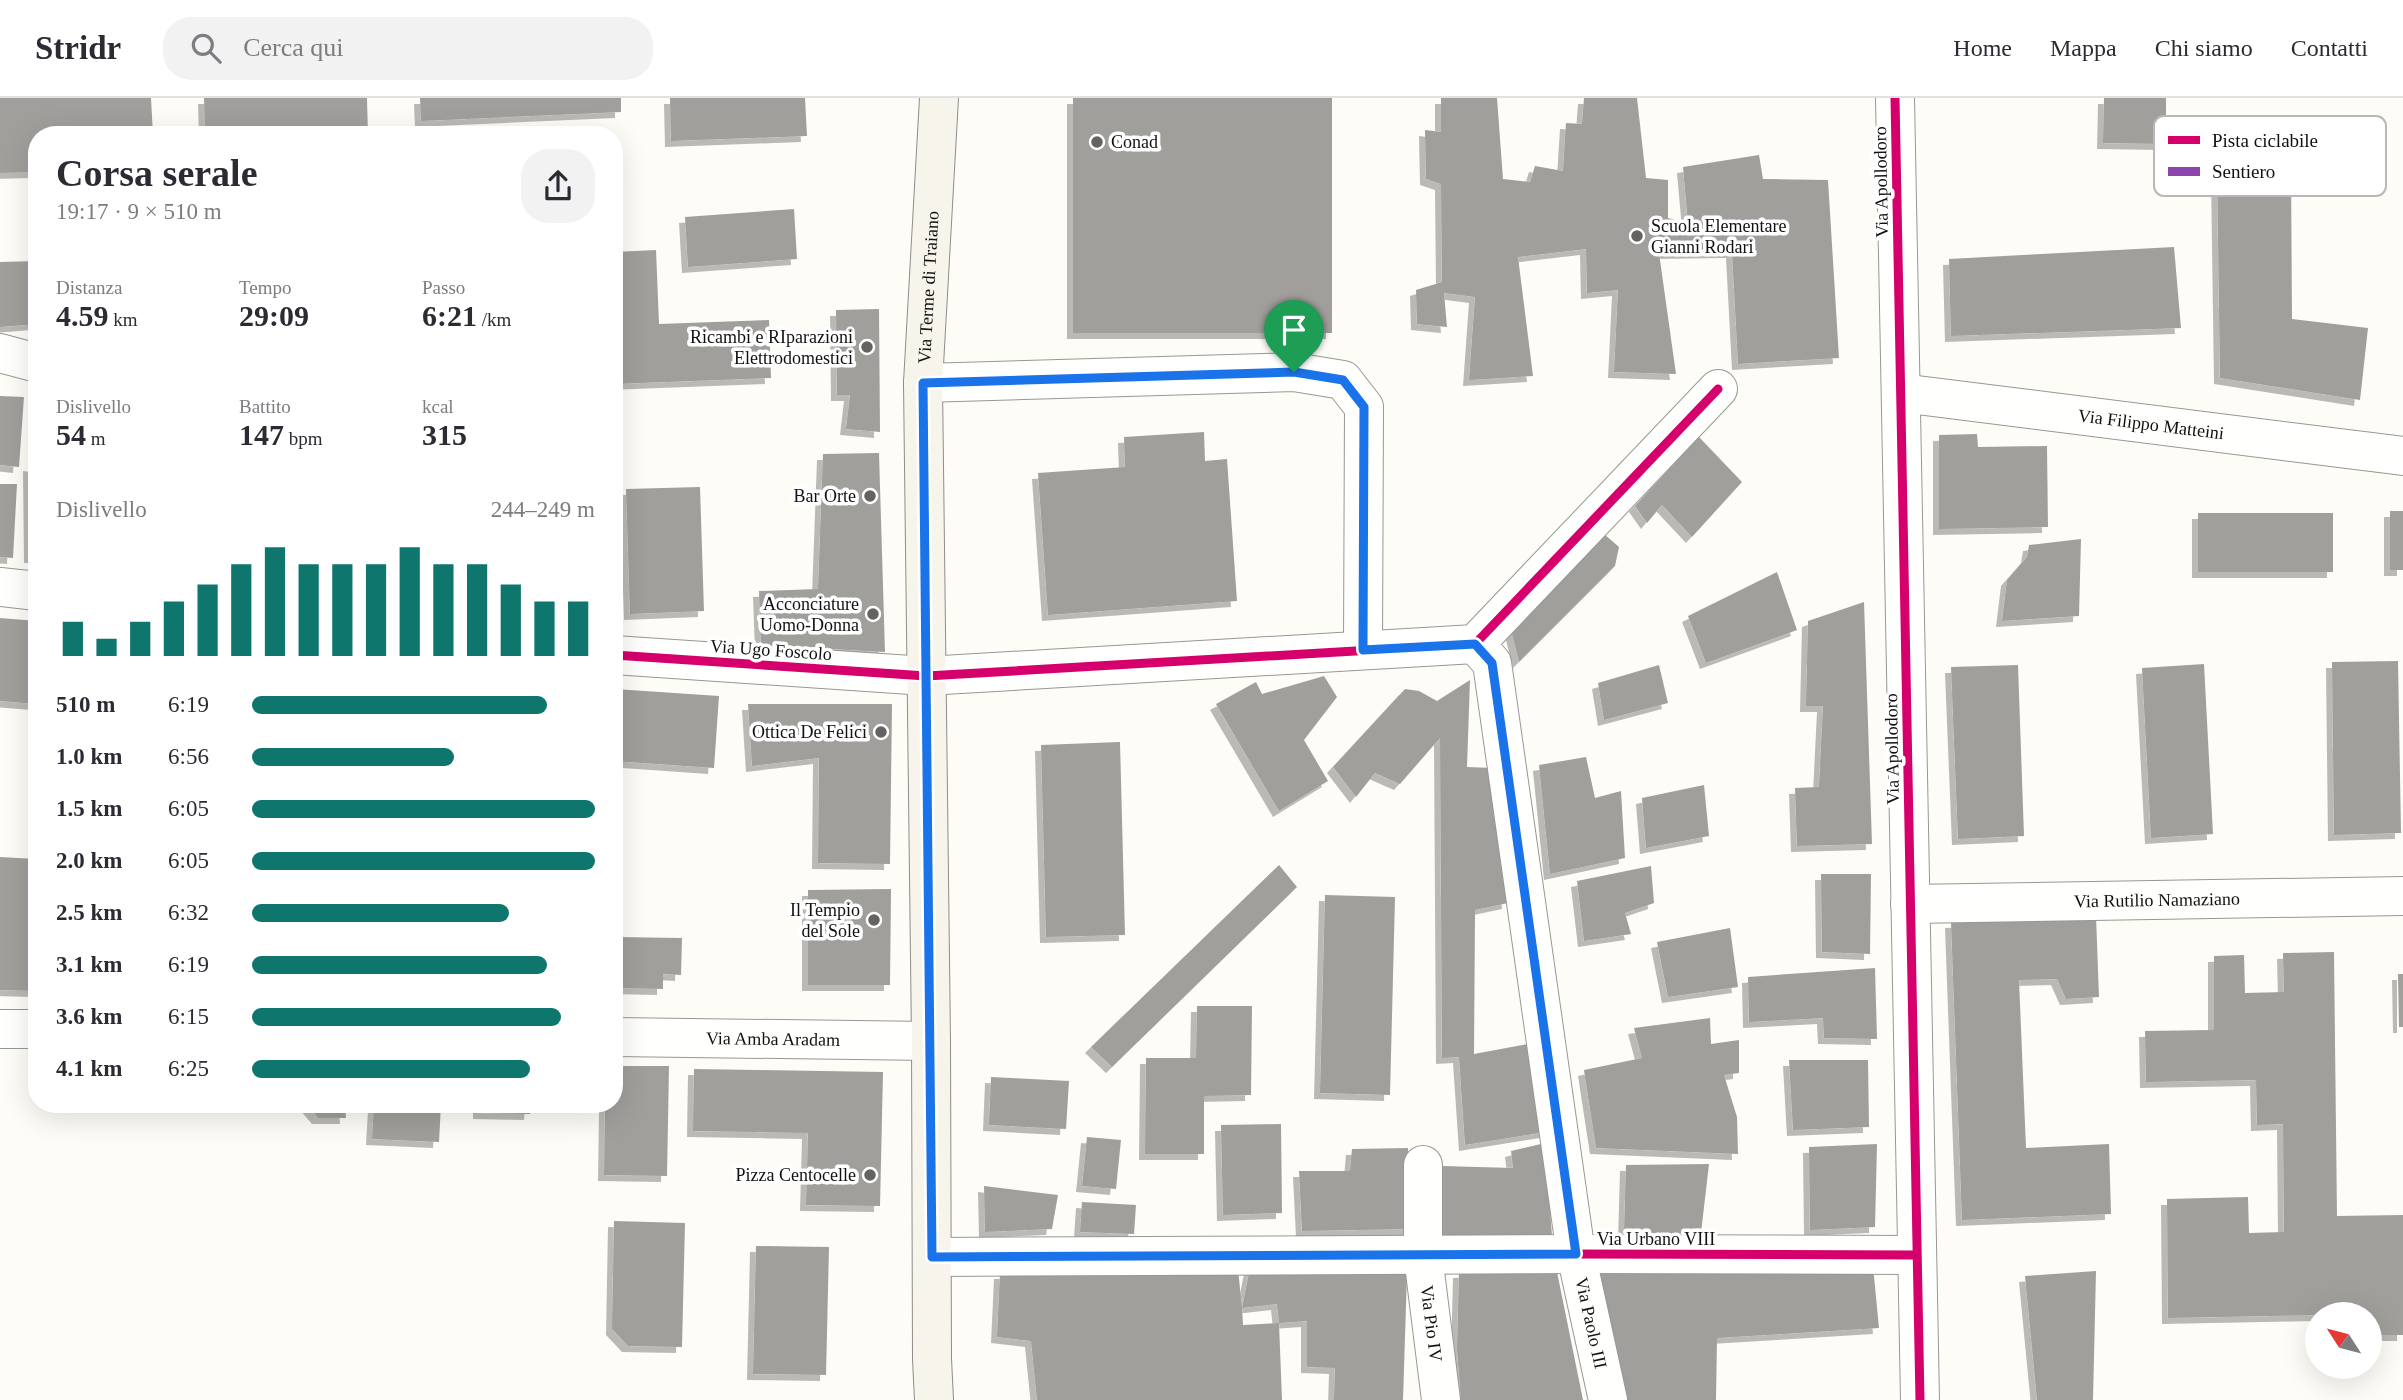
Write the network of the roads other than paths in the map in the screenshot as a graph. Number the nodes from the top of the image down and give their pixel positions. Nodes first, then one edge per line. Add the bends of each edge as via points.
1 (939, 98) edge
2 (1895, 98) edge
3 (0, 353) edge
4 (28, 361) edge
5 (923, 383) junction
6 (1718, 389) dead end
7 (1901, 393) junction
8 (2403, 456) edge
9 (0, 587) edge
10 (28, 590) edge
11 (1363, 650) junction
12 (1483, 654) junction
13 (623, 655) edge
14 (926, 676) junction
15 (2403, 896) edge
16 (1910, 904) junction
17 (0, 1029) edge
18 (28, 1029) edge
19 (623, 1037) edge
20 (931, 1041) junction
21 (1423, 1165) dead end
22 (1576, 1254) junction
23 (1917, 1255) junction
24 (1423, 1256) junction
25 (932, 1257) junction
26 (934, 1400) edge
27 (1441, 1400) edge
28 (1608, 1400) edge
29 (1920, 1400) edge

1 - 5 main road, Via Terme di Traiano
2 - 7 street, Via Apollodoro
3 - 4 street
5 - 11 street via 1294,372 1343,380 1364,407
5 - 14 main road, Via Terme di Traiano
6 - 12 street
7 - 8 street, Via Filippo Matteini
7 - 16 street, Via Apollodoro
9 - 10 street
11 - 12 street, Via Ugo Foscolo
11 - 14 street, Via Ugo Foscolo
12 - 22 street, Via Paolo III
13 - 14 street, Via Ugo Foscolo
14 - 20 main road, Via Terme di Traiano
15 - 16 street, Via Rutilio Namaziano
16 - 23 street, Via Apollodoro
17 - 18 street
19 - 20 street, Via Amba Aradam
20 - 25 main road, Via Terme di Traiano
21 - 24 street, Via Pio IV
22 - 23 street, Via Urbano VIII
22 - 24 street, Via Urbano VIII
22 - 28 street, Via Paolo III
23 - 29 street, Via Apollodoro
24 - 25 street, Via Urbano VIII
24 - 27 street, Via Pio IV
25 - 26 main road, Via Terme di Traiano

